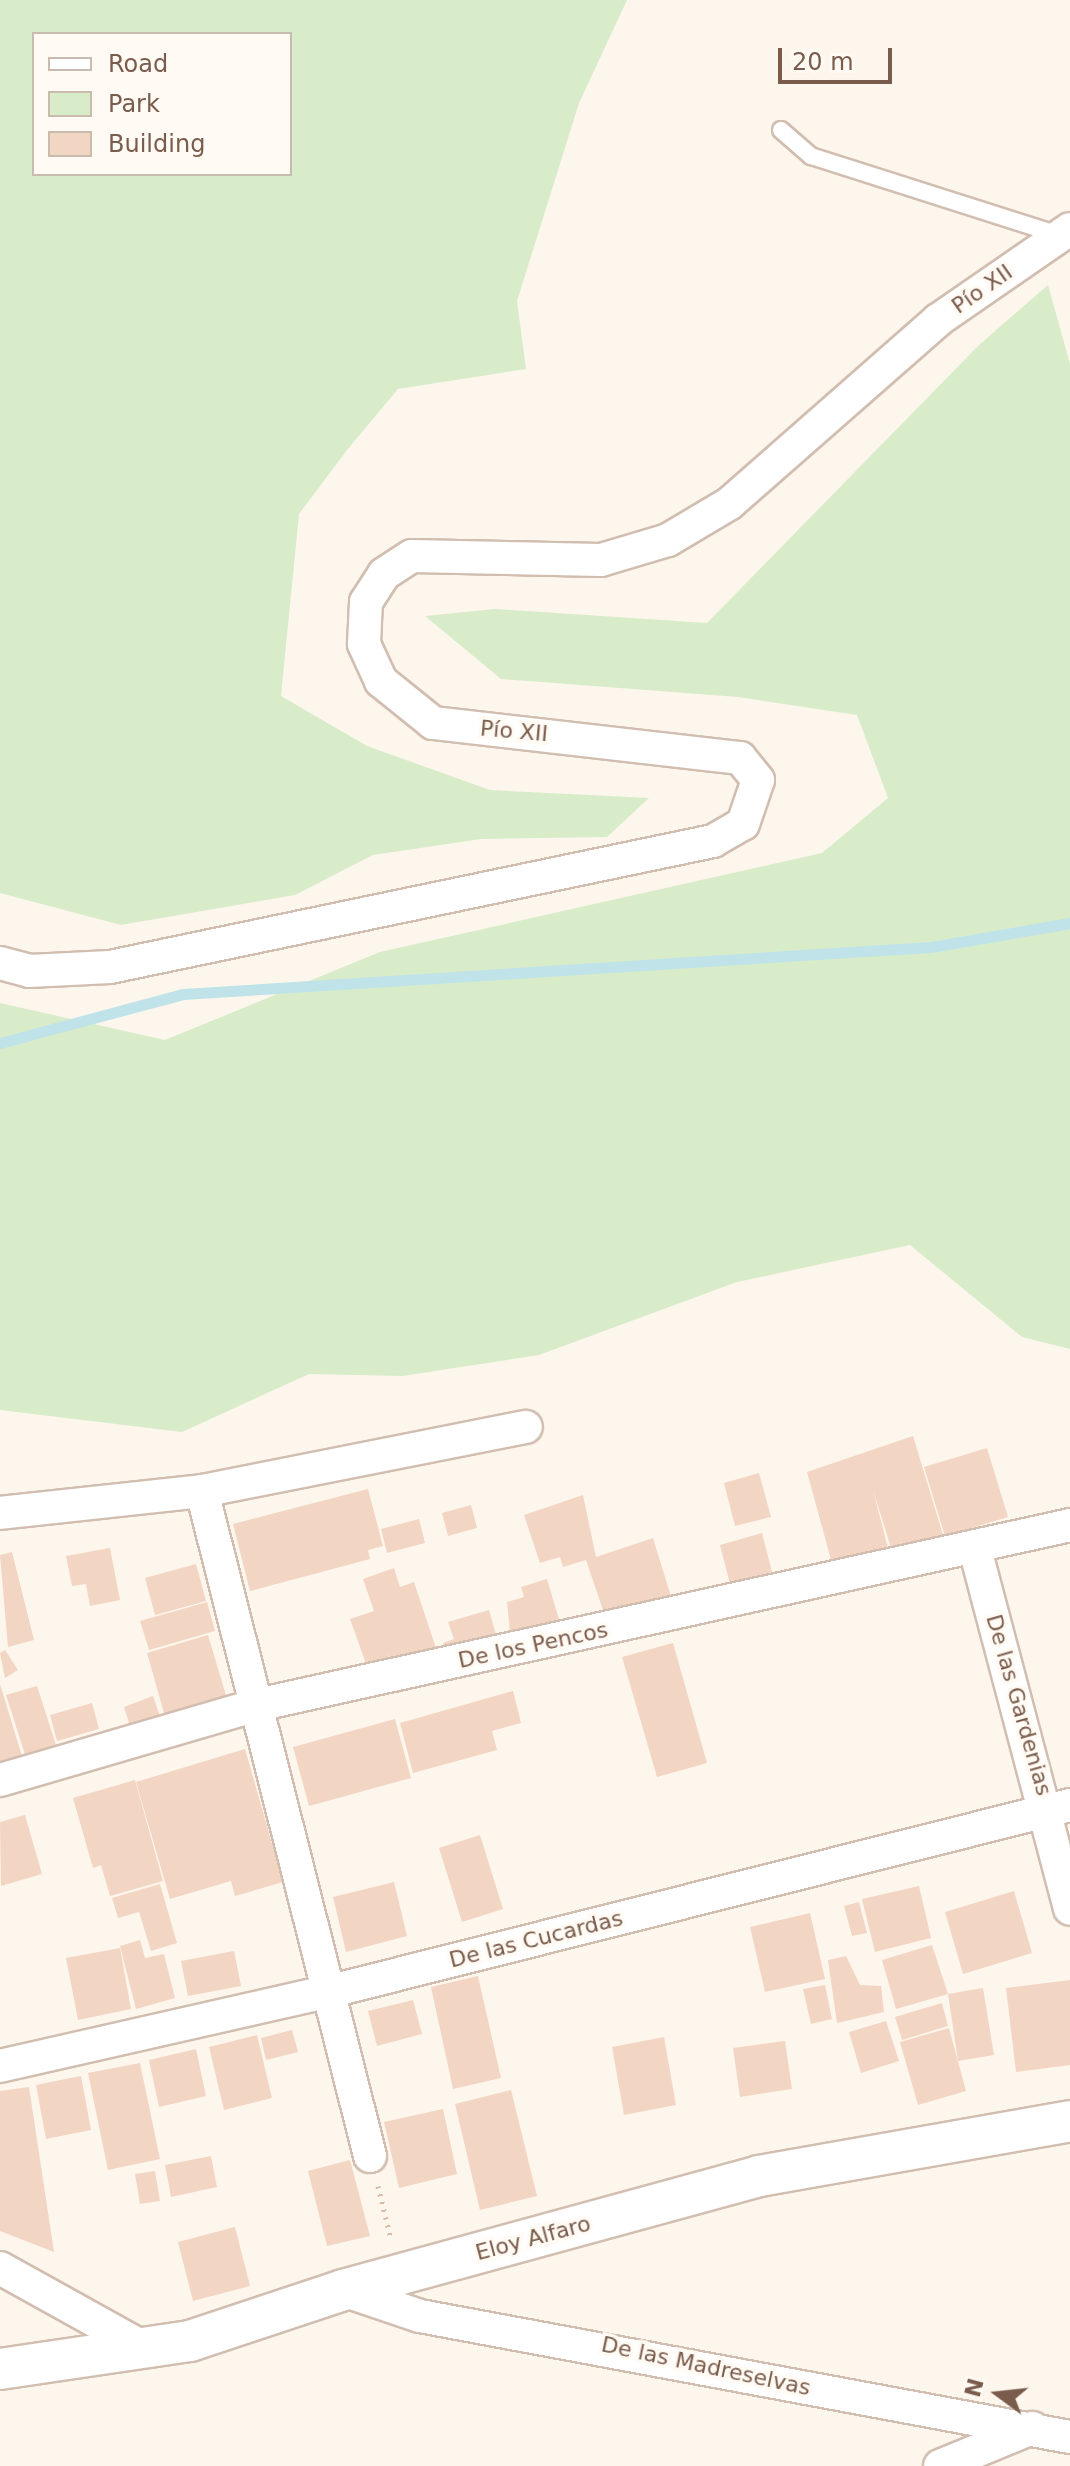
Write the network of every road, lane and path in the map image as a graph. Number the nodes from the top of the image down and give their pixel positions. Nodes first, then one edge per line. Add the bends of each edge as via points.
1 (781, 130) dead end
2 (1064, 232) edge
3 (0, 963) edge
4 (526, 1427) dead end
5 (202, 1491) junction
6 (0, 1513) edge
7 (1070, 1525) edge
8 (975, 1549) junction
9 (257, 1705) junction
10 (0, 1780) edge
11 (1059, 1808) edge
12 (1070, 1909) edge
13 (331, 1991) junction
14 (0, 2066) edge
15 (1062, 2126) edge
16 (370, 2156) joint
17 (0, 2268) edge
18 (400, 2275) junction
19 (343, 2290) junction
20 (150, 2351) junction
21 (0, 2369) edge
22 (1032, 2428) junction
23 (1070, 2437) edge
24 (940, 2466) edge

1 - 2 lane via 811,156
2 - 3 street, Pío XII via 938,320 730,503 668,540 601,560 412,556 384,574 366,602 364,644 381,681 433,723 740,758 758,780 743,824 713,841 110,967 29,971
4 - 5 street
5 - 6 street
5 - 9 street
7 - 8 street, De los Pencos
8 - 9 street, De los Pencos
8 - 11 street, De las Gardenias
9 - 10 street, De los Pencos
9 - 13 street
11 - 12 street, De las Gardenias
11 - 13 street, De las Cucardas
13 - 14 street, De las Cucardas
13 - 16 street
15 - 18 street, Eloy Alfaro via 759,2176
16 - 18 path
17 - 20 street
18 - 19 street, Eloy Alfaro
19 - 20 street, Eloy Alfaro
19 - 22 street, De las Madreselvas via 420,2316
20 - 21 street, Eloy Alfaro
22 - 23 street, De las Madreselvas
22 - 24 street

